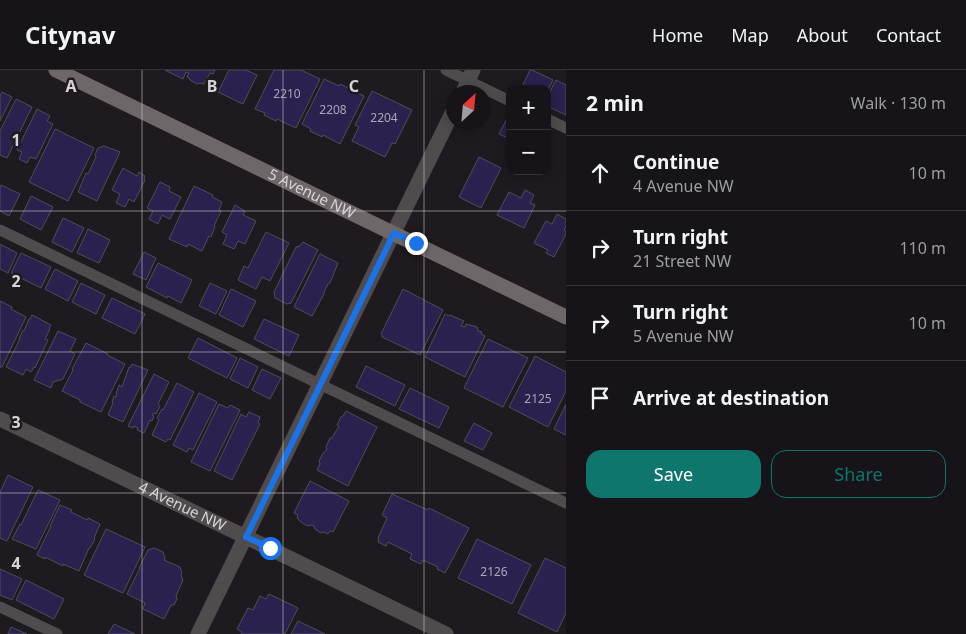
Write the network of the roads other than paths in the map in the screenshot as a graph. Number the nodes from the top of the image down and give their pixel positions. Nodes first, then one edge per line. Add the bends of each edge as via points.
1 (56, 70) edge
2 (446, 70) edge
3 (468, 81) edge
4 (506, 99) edge
5 (551, 121) edge
6 (446, 127) edge
7 (566, 128) edge
8 (0, 230) edge
9 (394, 233) junction
10 (566, 316) edge
11 (320, 384) junction
12 (0, 420) edge
13 (566, 503) edge
14 (246, 537) junction
15 (0, 607) edge
16 (57, 634) edge
17 (198, 634) edge
18 (446, 634) edge

1 - 9 street, 5 Avenue NW
2 - 3 lane
3 - 4 lane
5 - 7 lane
6 - 9 street
8 - 11 lane
9 - 10 street, 5 Avenue NW
9 - 11 street
11 - 13 lane
11 - 14 street
12 - 14 street, 4 Avenue NW
14 - 17 street
14 - 18 street, 4 Avenue NW
15 - 16 lane

